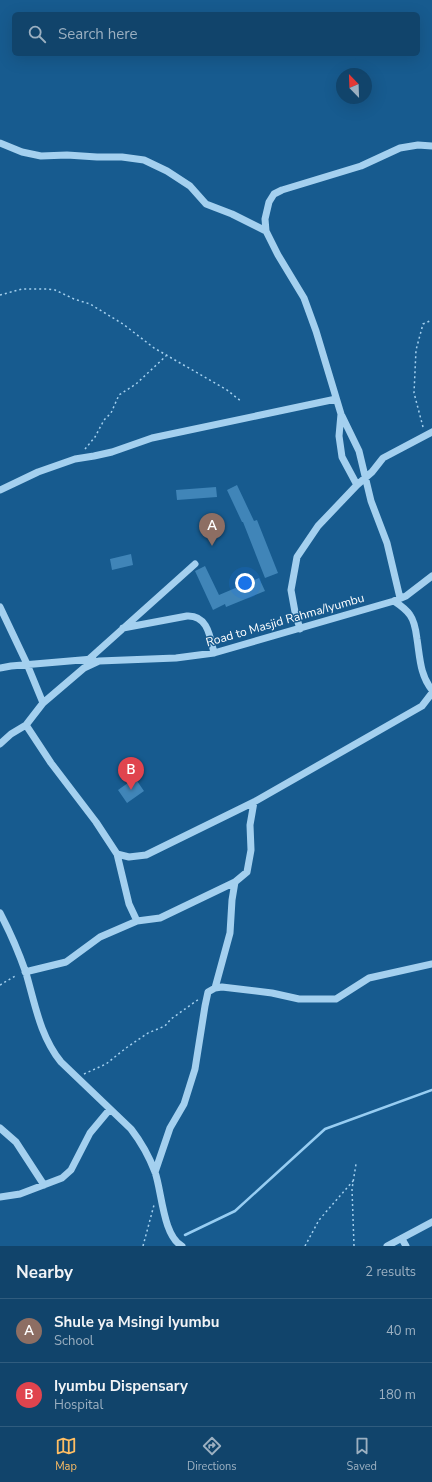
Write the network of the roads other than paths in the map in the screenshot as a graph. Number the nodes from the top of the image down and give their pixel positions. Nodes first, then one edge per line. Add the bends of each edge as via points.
1 (0, 143) edge
2 (432, 146) edge
3 (266, 231) junction
4 (336, 399) junction
5 (341, 414) junction
6 (428, 433) edge
7 (365, 478) junction
8 (357, 485) junction
9 (0, 490) edge
10 (195, 564) dead end
11 (432, 576) edge
12 (397, 600) junction
13 (0, 606) edge
14 (123, 628) junction
15 (300, 629) junction
16 (214, 652) junction
17 (89, 659) junction
18 (99, 660) junction
19 (27, 664) junction
20 (0, 668) edge
21 (432, 690) edge
22 (432, 693) edge
23 (43, 703) junction
24 (26, 725) junction
25 (0, 744) edge
26 (254, 802) junction
27 (117, 854) junction
28 (235, 882) junction
29 (0, 913) edge
30 (137, 921) junction
31 (432, 964) edge
32 (25, 972) junction
33 (215, 988) junction
34 (110, 1109) junction
35 (0, 1128) edge
36 (154, 1172) junction
37 (44, 1185) junction
38 (0, 1197) edge
39 (432, 1222) edge
40 (402, 1239) junction
41 (182, 1246) edge
42 (387, 1246) edge
43 (406, 1246) edge

1 - 3 street via 41,156 122,157 144,160 190,186 206,204
2 - 3 street via 400,148 361,166 274,194 267,206
3 - 4 street via 304,298
4 - 5 street
4 - 9 street via 152,438 112,452 75,458
5 - 7 street via 359,451
5 - 8 street via 341,454
6 - 7 street via 383,458
7 - 8 street
7 - 12 street via 371,501 388,543
8 - 15 street via 318,526 297,558 291,590
10 - 14 street
11 - 12 street, Road to Masjid Rahma/Iyumbu
12 - 15 street, Road to Masjid Rahma/Iyumbu
12 - 21 street via 412,617 422,672
13 - 19 street
14 - 16 street via 187,616 196,617 208,631
14 - 17 street
15 - 16 street, Road to Masjid Rahma/Iyumbu
16 - 18 street, Road to Masjid Rahma/Iyumbu via 170,658
17 - 18 street
17 - 19 street
18 - 23 street, Road to Masjid Rahma/Iyumbu via 84,668
19 - 20 street
19 - 23 street
22 - 26 street via 422,706
23 - 24 street, Road to Masjid Rahma/Iyumbu
24 - 25 street, Road to Masjid Rahma/Iyumbu
24 - 27 street
26 - 27 street via 146,855 129,857
26 - 28 street via 250,825 252,850 247,872
27 - 30 street via 129,904
28 - 30 street via 160,918
28 - 33 street via 230,934
29 - 32 street
30 - 32 street via 100,937 66,962
31 - 33 street via 369,978 336,999 299,999 272,993
32 - 34 street via 48,1042 61,1062
33 - 36 street via 208,992 195,1069 184,1104 170,1128
34 - 36 street via 140,1140
34 - 37 street via 90,1133 71,1170 62,1178
35 - 37 street via 16,1142
36 - 41 street via 168,1226 175,1241
37 - 38 street via 20,1194
39 - 40 street
40 - 42 street
40 - 43 street

